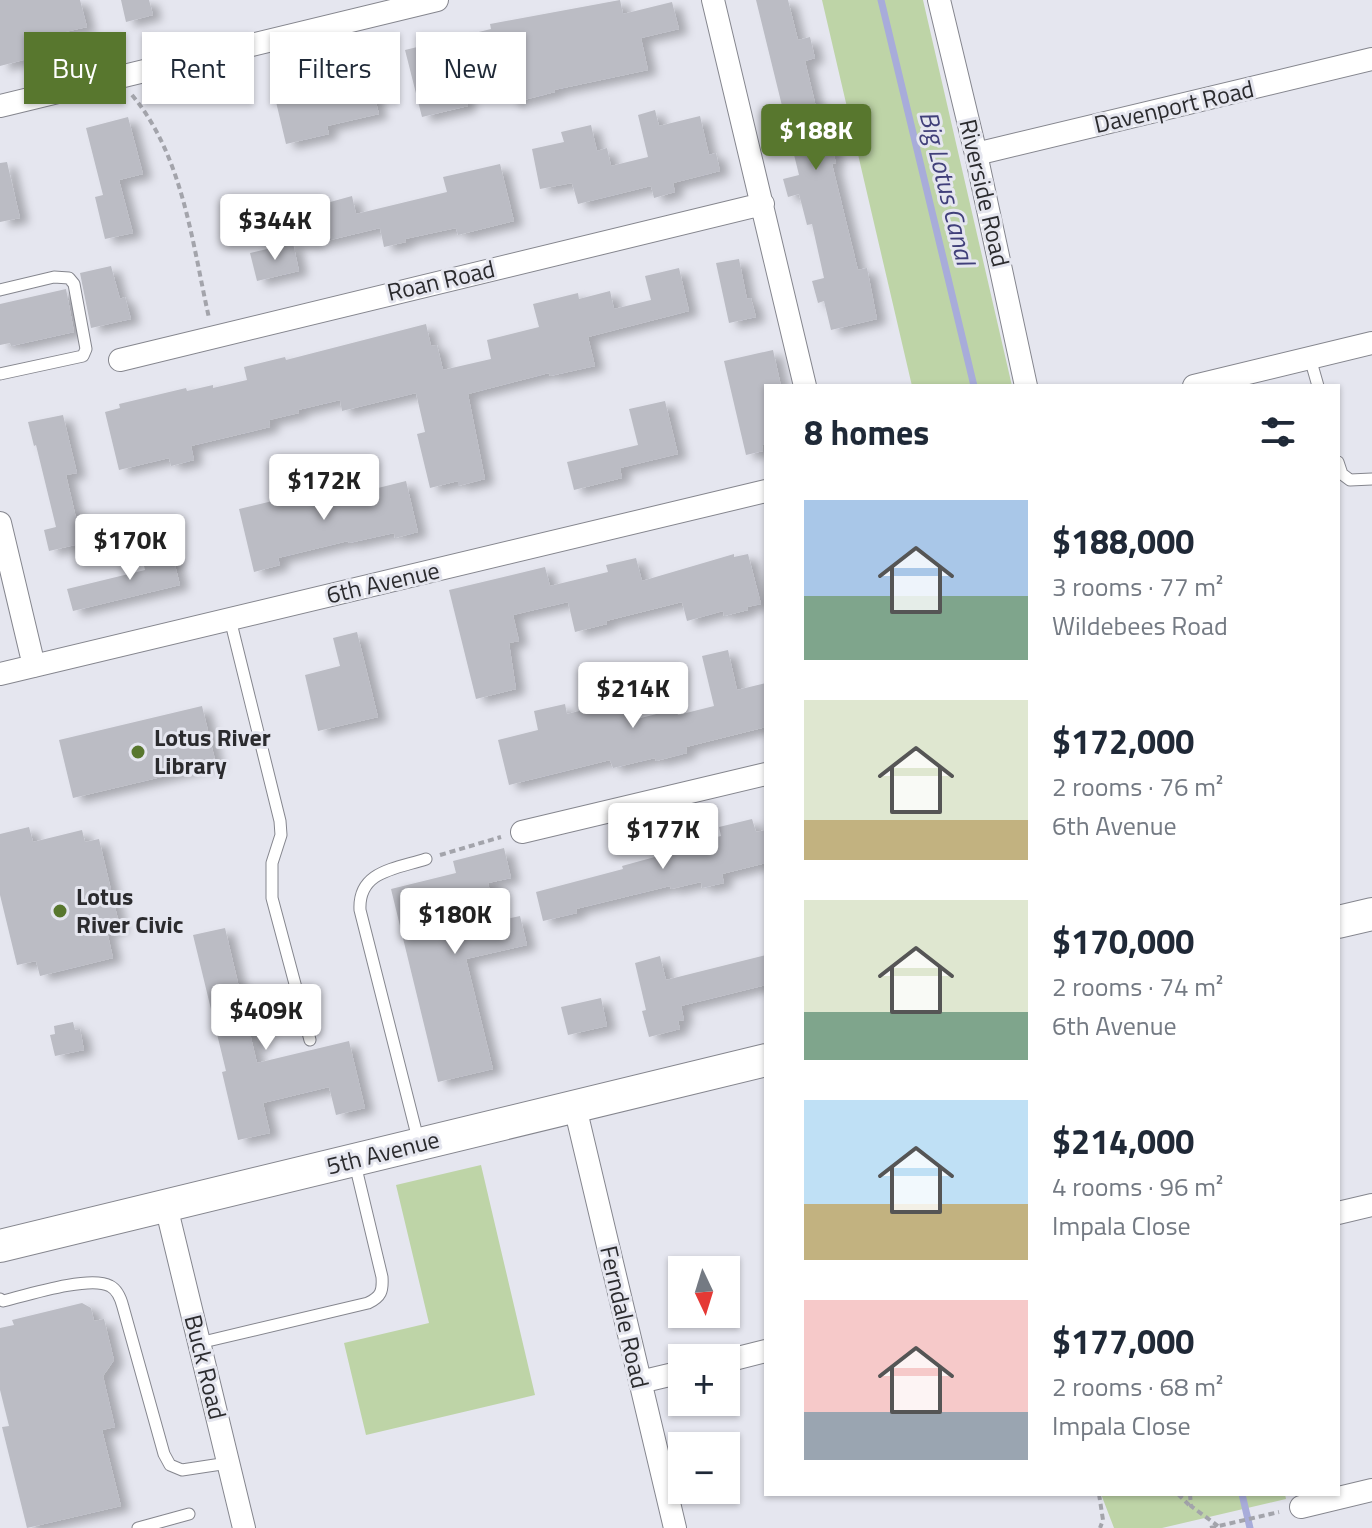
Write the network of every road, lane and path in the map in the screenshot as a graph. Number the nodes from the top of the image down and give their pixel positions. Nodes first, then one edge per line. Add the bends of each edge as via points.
1 (437, 0) edge
2 (713, 0) edge
3 (939, 0) edge
4 (1372, 59) edge
5 (126, 76) edge
6 (126, 88) edge
7 (24, 100) edge
8 (0, 106) edge
9 (976, 154) junction
10 (763, 204) junction
11 (0, 290) edge
12 (214, 336) junction
13 (1372, 343) edge
14 (1310, 358) junction
15 (120, 360) dead end
16 (0, 374) edge
17 (805, 384) edge
18 (1026, 384) edge
19 (1202, 384) edge
20 (1317, 384) edge
21 (1340, 467) edge
22 (1372, 479) edge
23 (764, 491) edge
24 (0, 523) edge
25 (230, 619) junction
26 (34, 666) junction
27 (0, 674) edge
28 (764, 774) edge
29 (522, 832) joint
30 (426, 859) joint
31 (1372, 914) edge
32 (1340, 922) edge
33 (310, 1040) dead end
34 (764, 1060) edge
35 (575, 1107) junction
36 (419, 1144) junction
37 (354, 1159) junction
38 (1372, 1205) edge
39 (166, 1206) junction
40 (1340, 1213) edge
41 (0, 1246) edge
42 (0, 1299) edge
43 (199, 1343) junction
44 (764, 1352) edge
45 (740, 1358) edge
46 (668, 1375) edge
47 (640, 1382) junction
48 (228, 1463) junction
49 (1372, 1490) edge
50 (1099, 1496) edge
51 (1180, 1496) edge
52 (1190, 1496) edge
53 (1191, 1506) junction
54 (1301, 1510) edge
55 (189, 1514) dead end
56 (1218, 1527) edge
57 (138, 1528) edge
58 (244, 1528) edge
59 (675, 1528) edge
60 (1100, 1528) edge
61 (1210, 1528) edge

1 - 5 street
2 - 10 street
3 - 9 street, Riverside Road
4 - 9 street, Davenport Road
6 - 12 path via 168,151
7 - 8 street
9 - 18 street, Riverside Road
10 - 12 street, Roan Road
10 - 17 street
11 - 16 lane via 69,278 86,349 83,356
12 - 15 street, Roan Road
13 - 14 street
14 - 19 street
14 - 20 lane
21 - 22 lane via 1345,478
23 - 25 street, 6th Avenue
24 - 26 street
25 - 26 street, 6th Avenue
25 - 33 lane via 280,821 272,898
26 - 27 street, 6th Avenue
28 - 29 street
29 - 30 path
30 - 36 lane via 375,877 359,897
31 - 32 main road
34 - 35 main road, 5th Avenue
35 - 36 main road, 5th Avenue
35 - 47 street, Ferndale Road
36 - 37 main road, 5th Avenue
37 - 39 main road, 5th Avenue
37 - 43 lane via 382,1277 378,1298
38 - 40 street
39 - 41 main road, 5th Avenue
39 - 43 street, Buck Road
42 - 48 lane via 89,1282 110,1285 119,1295 170,1465 182,1470
43 - 48 street, Buck Road
44 - 45 street
46 - 47 street
47 - 59 street, Ferndale Road
48 - 58 street, Buck Road
49 - 54 street
50 - 60 path
51 - 53 path
52 - 53 path
53 - 56 path
54 - 56 path
55 - 57 lane
56 - 61 path

